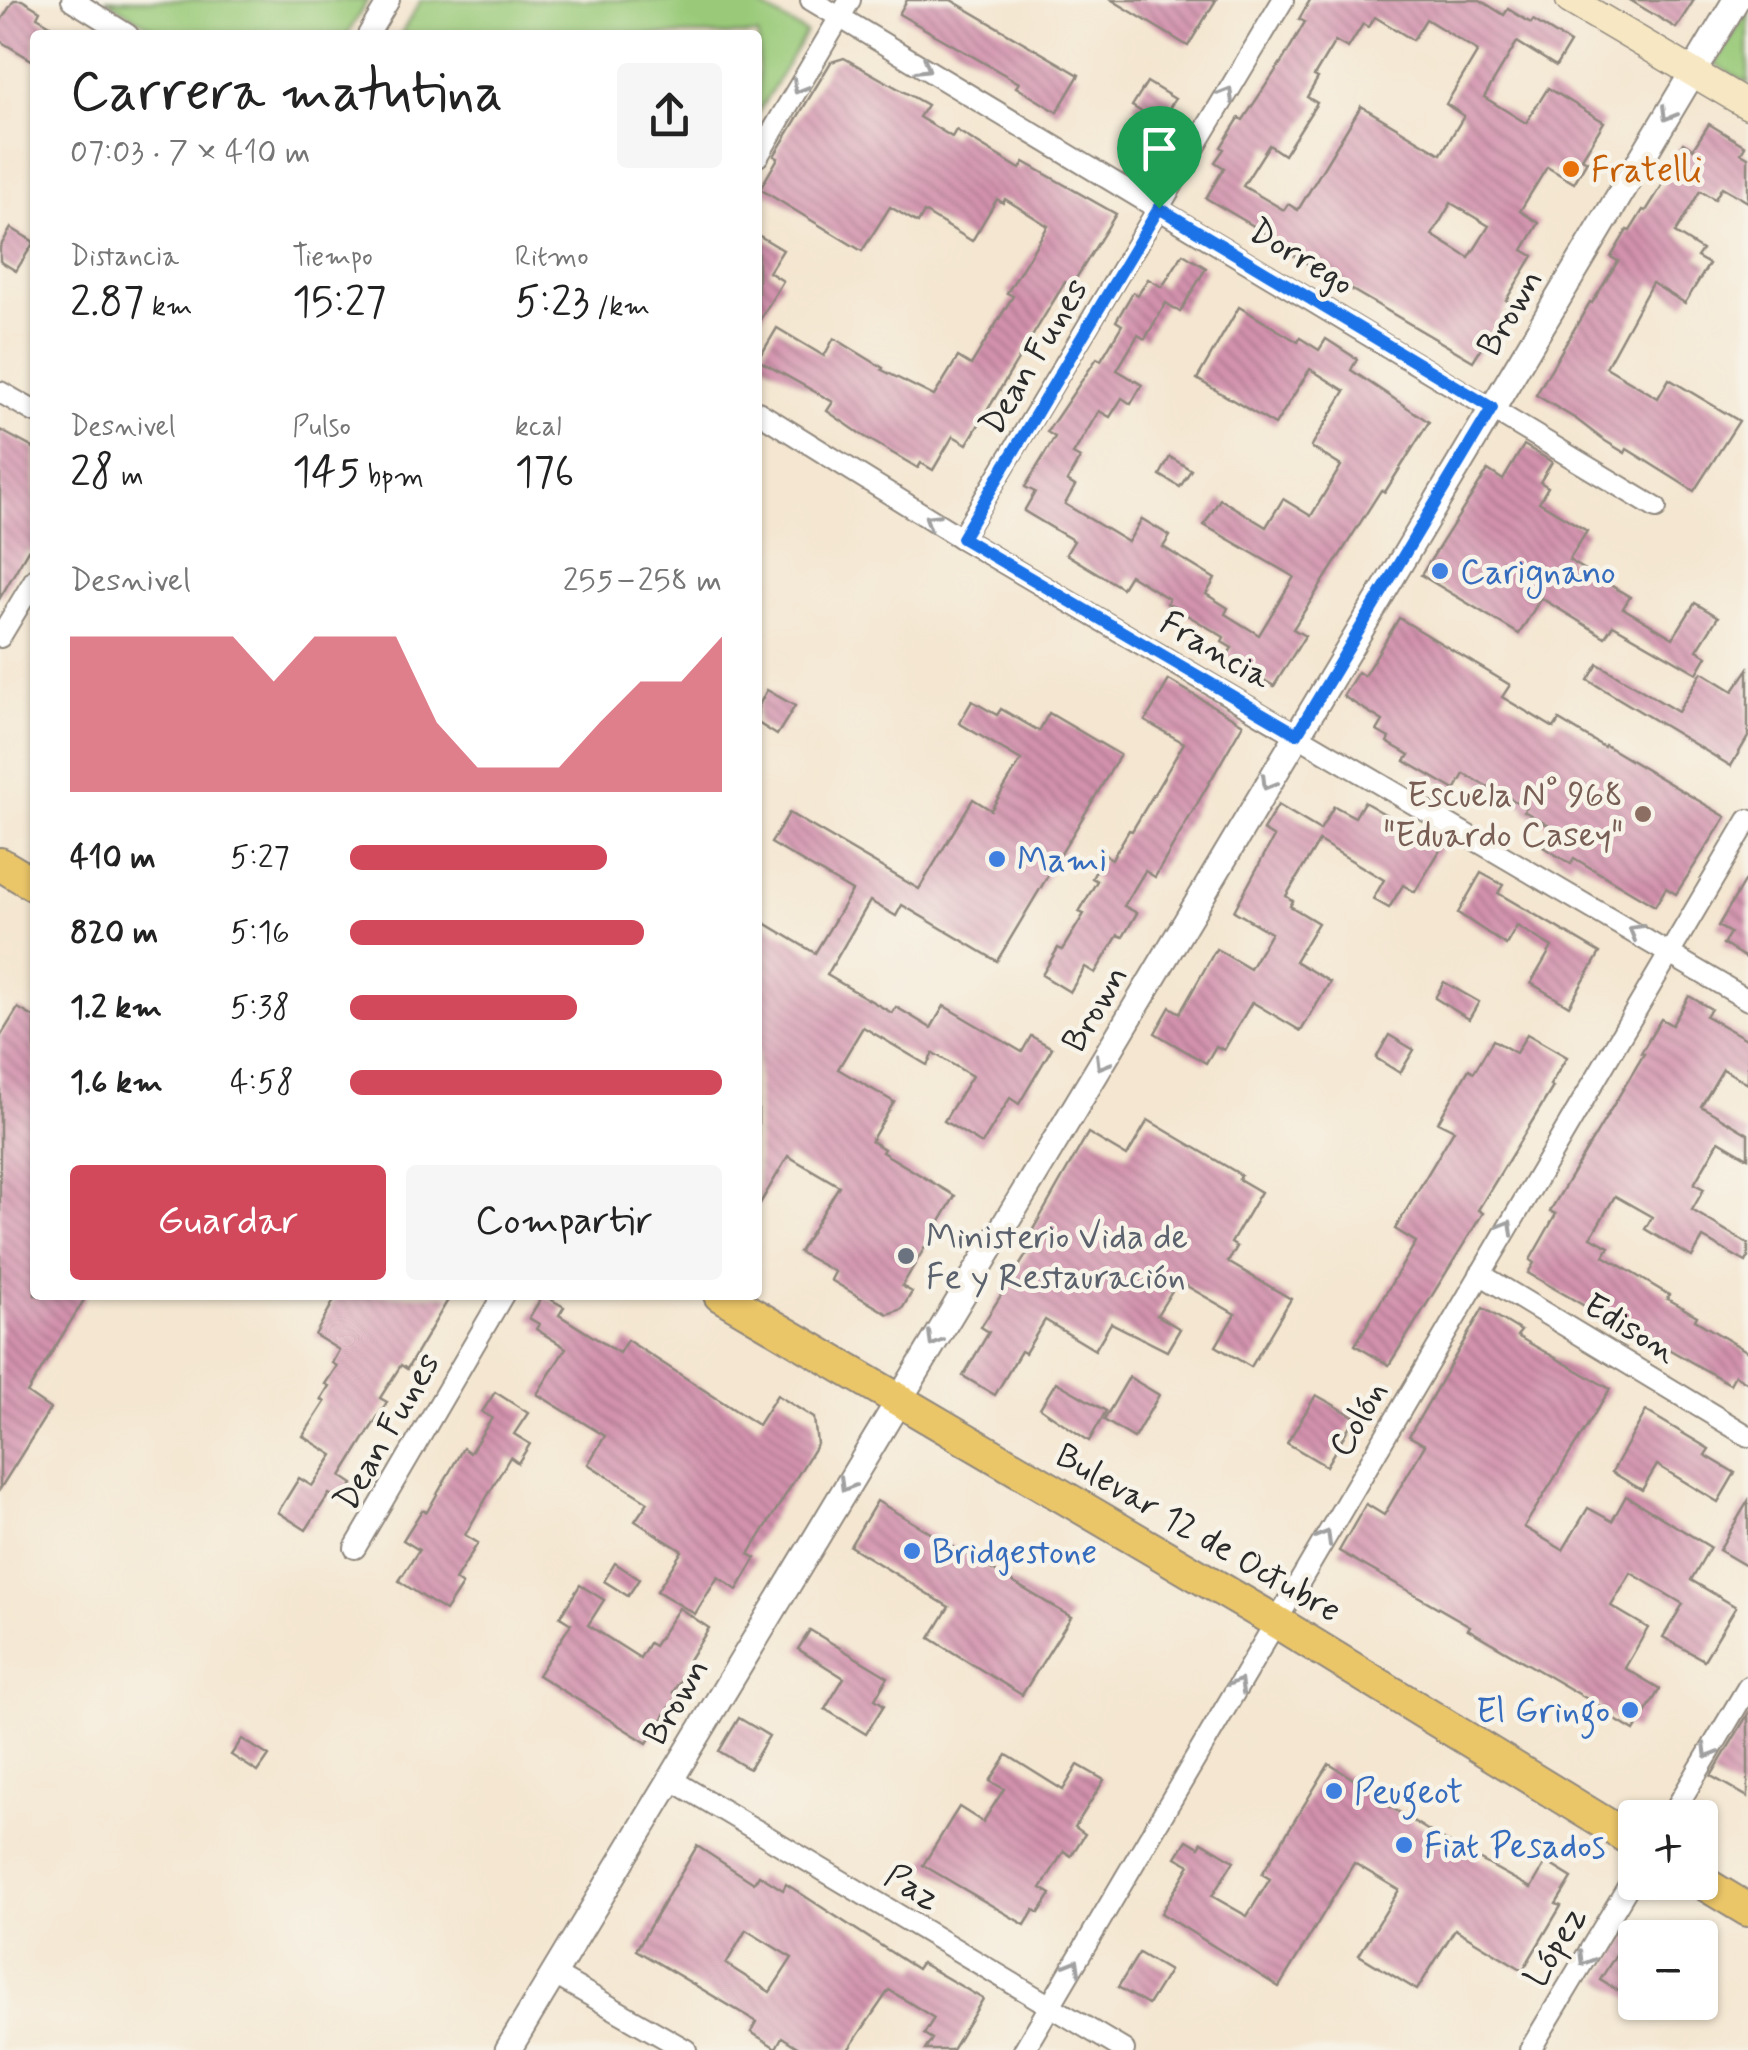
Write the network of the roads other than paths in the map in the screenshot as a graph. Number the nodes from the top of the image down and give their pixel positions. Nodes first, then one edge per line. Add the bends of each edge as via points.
1 (72, 0) edge
2 (389, 0) edge
3 (811, 0) edge
4 (1283, 0) edge
5 (1570, 0) edge
6 (1736, 0) edge
7 (845, 9) edge
8 (120, 30) edge
9 (371, 30) edge
10 (1693, 73) junction
11 (1748, 105) edge
12 (762, 149) edge
13 (1159, 208) junction
14 (0, 392) edge
15 (1492, 408) junction
16 (30, 409) edge
17 (762, 414) edge
18 (1656, 508) dead end
19 (962, 538) junction
20 (30, 587) edge
21 (0, 636) edge
22 (1297, 734) junction
23 (1748, 820) edge
24 (0, 864) edge
25 (30, 883) edge
26 (1669, 951) junction
27 (1748, 1000) edge
28 (1480, 1274) junction
29 (500, 1300) edge
30 (728, 1300) edge
31 (897, 1401) junction
32 (1748, 1436) edge
33 (355, 1548) dead end
34 (1275, 1621) junction
35 (1748, 1687) edge
36 (669, 1778) junction
37 (1681, 1800) edge
38 (1618, 1832) edge
39 (1718, 1892) edge
40 (1621, 1900) edge
41 (1748, 1910) edge
42 (553, 1974) junction
43 (1050, 2006) junction
44 (508, 2050) edge
45 (686, 2050) edge
46 (1024, 2050) edge
47 (1124, 2050) edge
48 (1530, 2050) edge

1 - 8 street
2 - 9 street
3 - 7 street, Dorrego
13 -> 4 street, Dean Funes
5 - 10 main road
6 - 10 street, Brown
7 -> 12 street
7 -> 13 street, Dorrego
10 - 11 main road
10 -> 15 street, Brown
13 - 15 street, Dorrego
13 - 19 street, Dean Funes
14 - 16 street
15 - 18 street, Dorrego
15 - 22 street, Brown
19 -> 17 street, Francia
19 - 22 street, Francia
20 - 21 street
26 -> 22 street, Francia
22 -> 31 street, Brown
23 - 26 street, Colón
24 - 25 highway
26 - 27 street, Francia
28 -> 26 street, Colón
28 - 32 street, Edison
34 -> 28 street, Colón
29 - 33 street, Dean Funes
30 - 31 highway, Bulevar 12 de Octubre
31 - 34 highway, Bulevar 12 de Octubre
31 -> 36 street, Brown
34 - 38 highway, Bulevar 12 de Octubre
43 -> 34 street, Colón
35 -> 37 street
36 - 42 street, Brown
36 - 43 street, Paz
39 - 41 highway
40 -> 48 street, López
42 - 44 street, Brown
42 - 45 street
43 - 46 street, Colón
43 - 47 street, Paz

